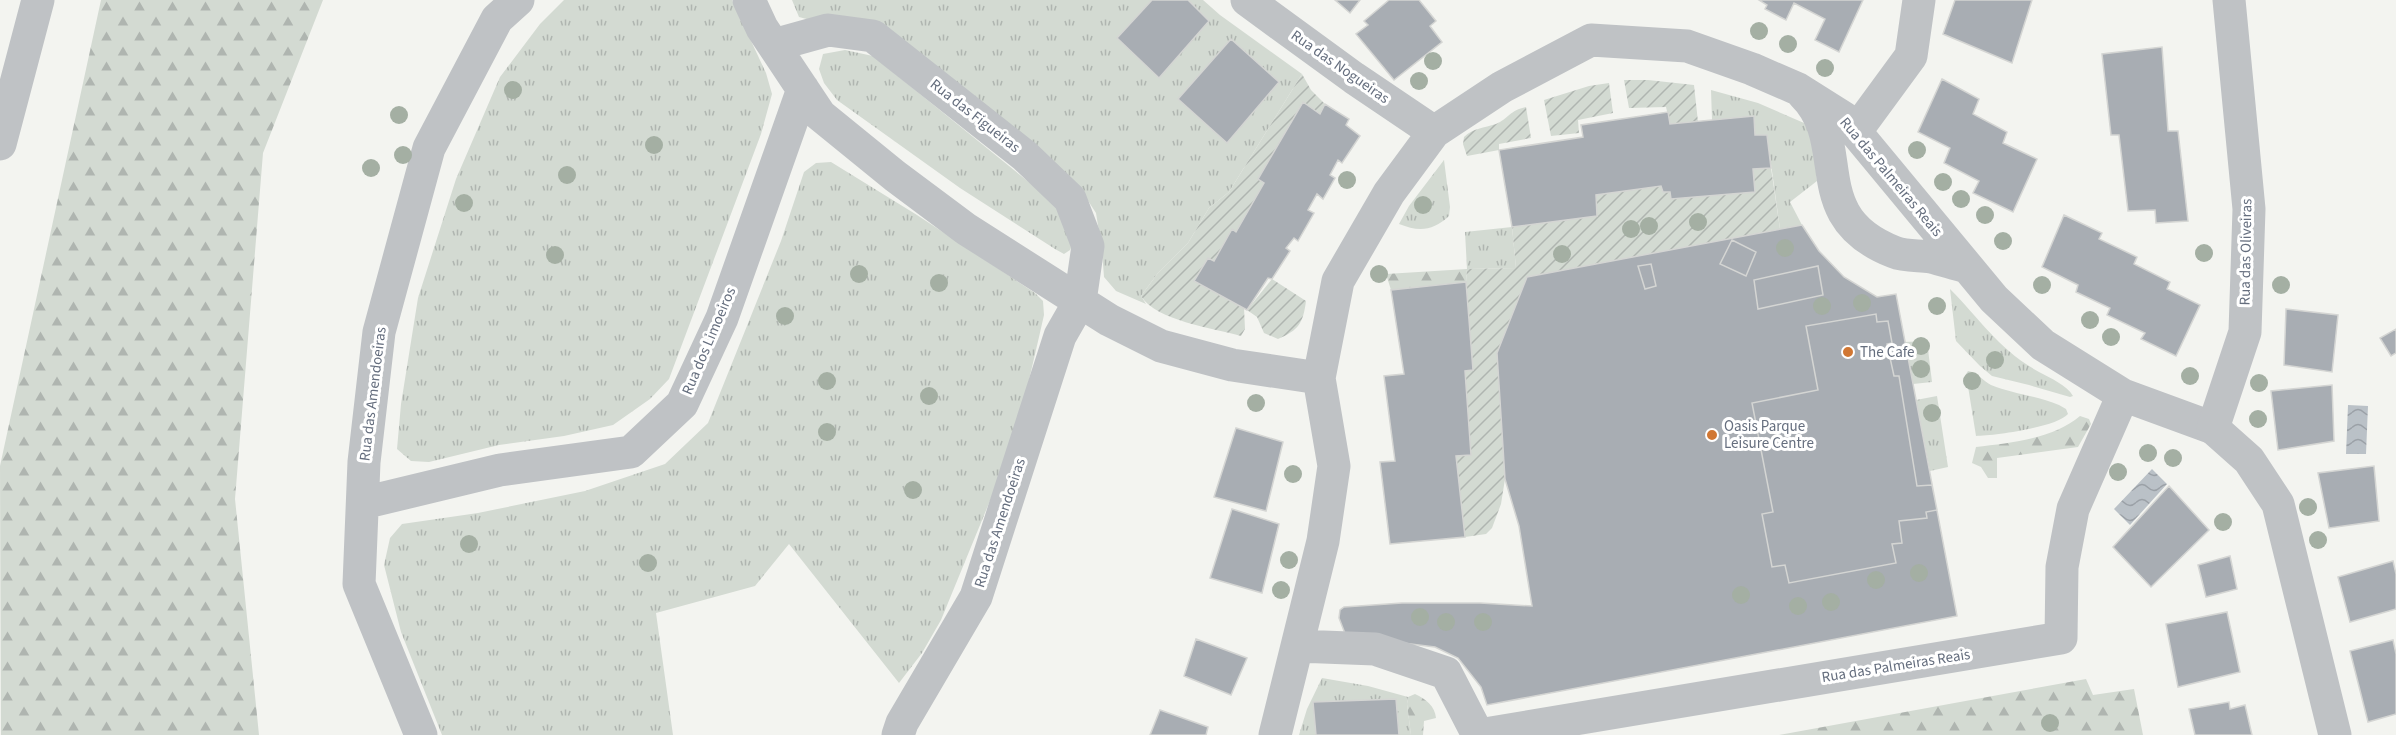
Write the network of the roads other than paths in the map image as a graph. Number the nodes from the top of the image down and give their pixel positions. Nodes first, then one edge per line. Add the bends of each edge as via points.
1 (38, 0) edge
2 (518, 0) edge
3 (749, 0) edge
4 (1247, 0) edge
5 (1919, 0) edge
6 (2229, 0) edge
7 (774, 45) junction
8 (803, 89) junction
9 (1798, 89) junction
10 (1856, 131) junction
11 (1434, 132) junction
12 (0, 144) edge
13 (1967, 267) junction
14 (1080, 301) junction
15 (1319, 378) junction
16 (2123, 395) junction
17 (2212, 428) junction
18 (363, 503) junction
19 (1297, 646) junction
20 (421, 735) edge
21 (898, 735) edge
22 (1275, 735) edge
23 (1478, 735) edge
24 (2335, 735) edge

1 - 12 street
2 - 18 street, Rua das Amendoeiras via 497,19 429,148 380,333 364,462
3 - 7 street
4 - 11 street, Rua das Nogueiras
5 - 10 street via 1911,56
6 - 17 street, Rua das Oliveiras via 2249,209 2245,333
7 - 8 street
7 - 14 street, Rua das Figueiras via 828,30 873,36 1025,156 1070,199 1088,246
8 - 14 street via 820,115 894,176 966,229
8 - 18 street, Rua dos Limoeiros via 722,318 682,404 674,412 631,452 500,470
9 - 10 street, Rua das Palmeiras Reais via 1844,118
9 - 11 street, Rua das Palmeiras Reais via 1687,46 1591,40 1502,87
9 - 13 street via 1820,115 1837,196 1855,229 1897,253
10 - 13 street, Rua das Palmeiras Reais
11 - 15 street, Rua das Palmeiras Reais via 1389,193 1338,281
13 - 16 street, Rua das Palmeiras Reais via 2043,345
14 - 15 street via 1161,346 1232,365
14 - 21 street, Rua das Amendoeiras via 1060,336 976,597
15 - 19 street, Rua das Palmeiras Reais via 1334,466 1323,540
16 - 17 street, Rua das Palmeiras Reais
16 - 23 street, Rua das Palmeiras Reais via 2073,509 2062,567 2061,638
17 - 24 street, Rua das Palmeiras Reais via 2249,460 2278,504
18 - 20 street, Rua das Amendoeiras via 359,584
19 - 22 street, Rua das Palmeiras Reais
19 - 23 street, Rua das Palmeiras Reais via 1375,648 1446,673

